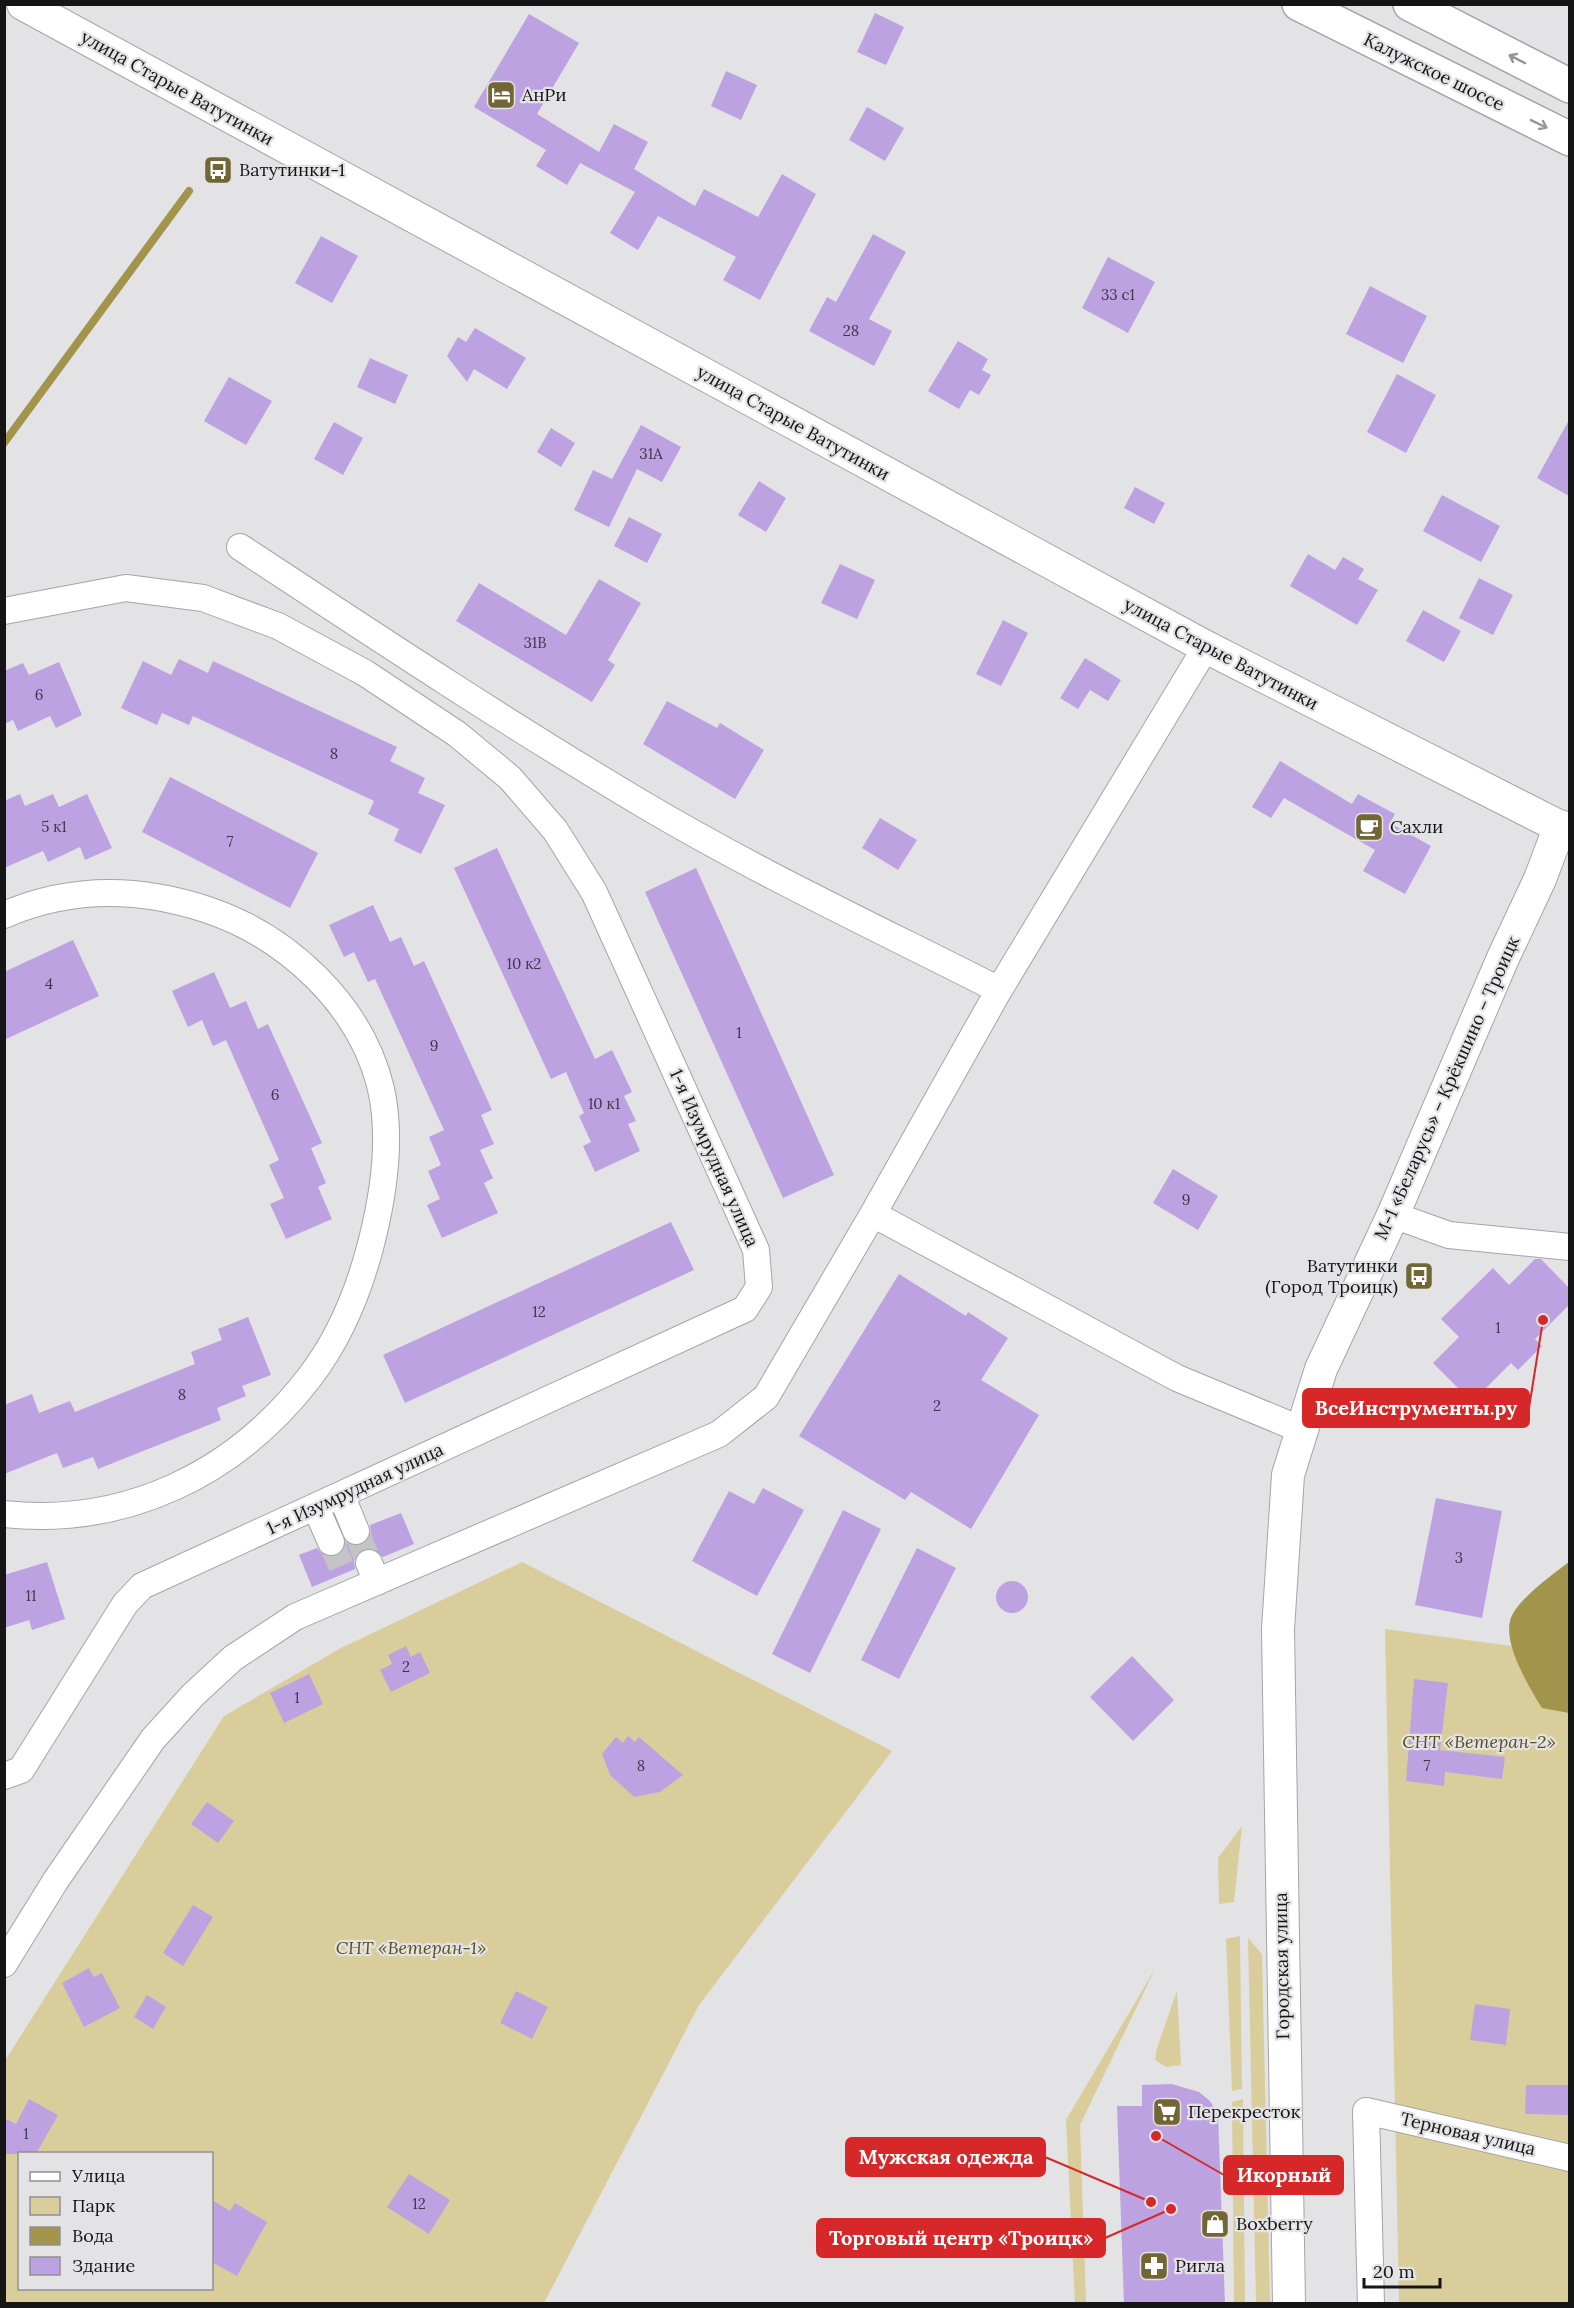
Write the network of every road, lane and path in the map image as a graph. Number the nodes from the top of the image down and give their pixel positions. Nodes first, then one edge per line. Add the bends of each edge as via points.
1 (23, 4) edge
2 (1299, 4) edge
3 (1410, 4) edge
4 (1569, 86) edge
5 (1569, 139) edge
6 (240, 546) dead end
7 (4, 611) edge
8 (1206, 647) junction
9 (1565, 829) edge
10 (4, 915) edge
11 (999, 990) junction
12 (873, 1214) junction
13 (1393, 1215) junction
14 (1569, 1247) edge
15 (1302, 1430) junction
16 (342, 1497) junction
17 (316, 1508) junction
18 (4, 1514) edge
19 (356, 1531) tunnel mouth
20 (331, 1542) tunnel mouth
21 (1278, 1629) joint
22 (4, 1776) edge
23 (4, 1964) edge
24 (1569, 2158) edge
25 (1289, 2304) edge
26 (1371, 2304) edge

1 - 8 main road, улица Старые Ватутинки
2 -> 5 highway, Калужское шоссе
4 -> 3 highway
6 - 11 street via 414,662 642,804
7 - 16 street, 1-я Изумрудная улица via 126,588 203,598 278,626 365,673 458,734 510,778 555,830 594,892 756,1250 759,1287 745,1309
8 - 9 main road, улица Старые Ватутинки
8 - 11 street
9 - 13 main road, М-1 «Беларусь» – Крёкшино – Троицк via 1503,958
10 - 18 street via 30,904 83,892 128,893 176,899 227,916 273,944 310,971 345,1011 368,1049 381,1091 387,1153 378,1217 364,1271 339,1330 309,1377 261,1429 171,1490 125,1507 40,1518
11 - 12 street
12 - 15 street via 1177,1378
12 - 23 street via 766,1397 719,1434 348,1583 233,1658 153,1739 56,1880
13 - 14 street via 1449,1235
13 - 15 main road, М-1 «Беларусь» – Крёкшино – Троицк via 1321,1369
15 - 21 main road, М-1 «Беларусь» – Крёкшино – Троицк via 1288,1475
16 - 17 street, 1-я Изумрудная улица
16 - 19 street
17 - 20 street
17 - 22 street, 1-я Изумрудная улица via 142,1586 125,1604 21,1770
21 - 25 main road, Городская улица
24 - 26 street, Терновая улица via 1366,2111

